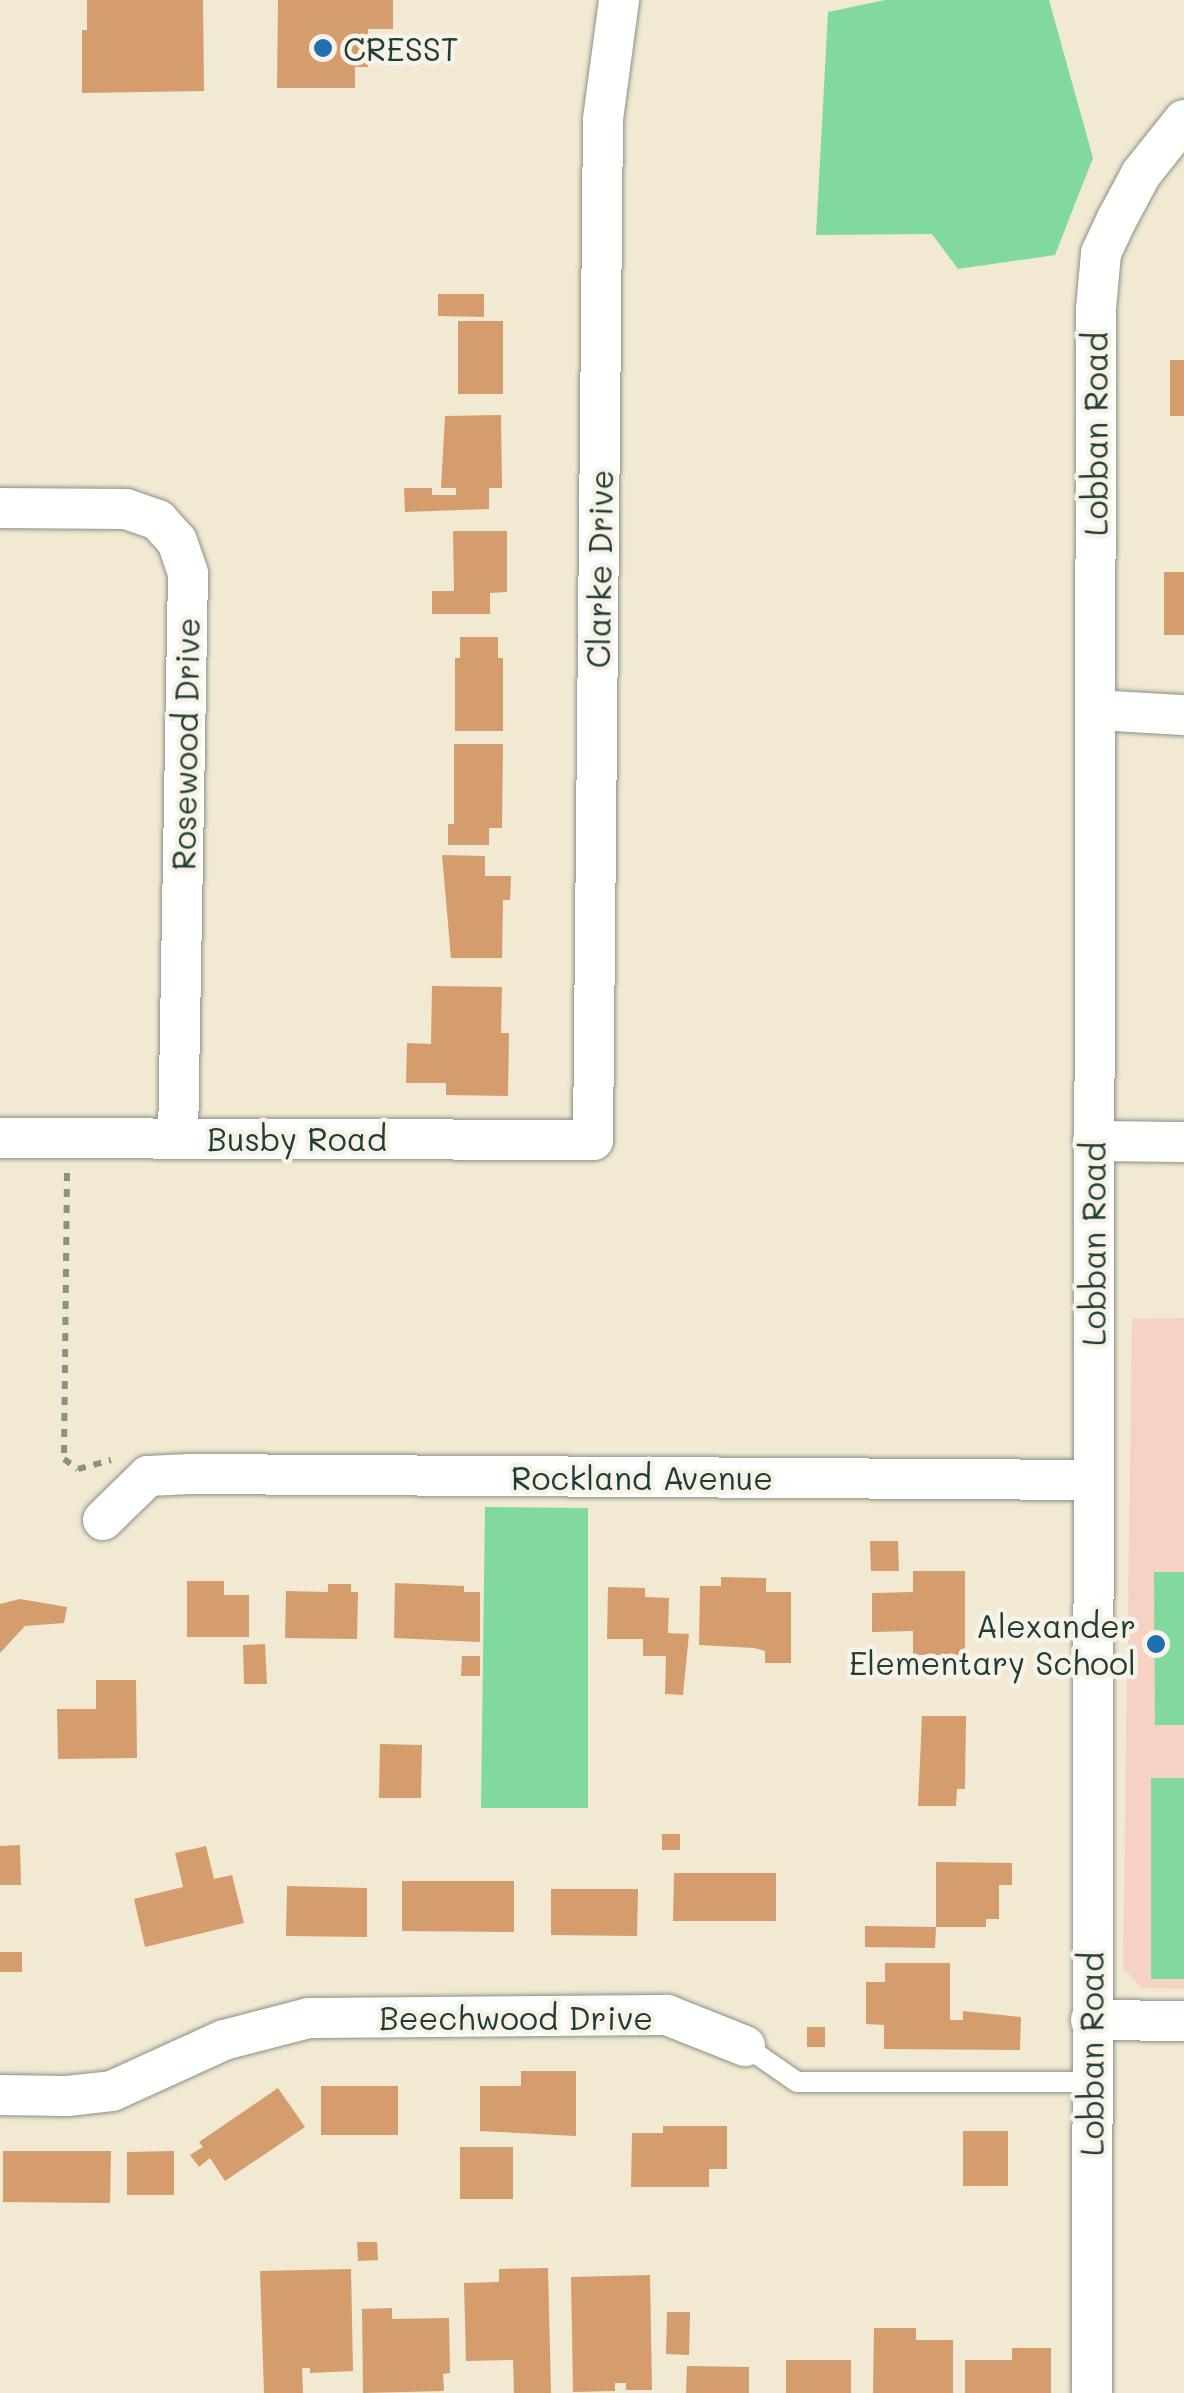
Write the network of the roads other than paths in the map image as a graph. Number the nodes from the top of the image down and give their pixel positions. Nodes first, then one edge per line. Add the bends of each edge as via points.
1 (618, 0) edge
2 (1184, 120) edge
3 (0, 508) edge
4 (1096, 710) junction
5 (1184, 714) edge
6 (0, 1138) edge
7 (178, 1138) junction
8 (593, 1140) joint
9 (1093, 1141) junction
10 (1184, 1142) edge
11 (1094, 1480) junction
12 (113, 1512) dead end
13 (1091, 2020) junction
14 (1184, 2021) edge
15 (745, 2046) joint
16 (1089, 2082) junction
17 (0, 2095) edge
18 (1092, 2393) edge

1 - 8 street, Clarke Drive via 603,119
2 - 4 street, Lobban Road via 1141,174 1101,253
3 - 7 street, Rosewood Drive via 126,508 158,520 178,541 188,573
4 - 5 street
4 - 9 street, Lobban Road
6 - 7 street, Busby Road
7 - 8 street, Busby Road
9 - 10 street
9 - 11 street, Lobban Road
11 - 12 street, Rockland Avenue via 190,1474 148,1476
11 - 13 street, Lobban Road
13 - 14 street
13 - 16 street, Lobban Road
15 - 16 lane, Beechwood Drive via 797,2082
15 - 17 street, Beechwood Drive via 666,2016 309,2018 224,2040 112,2091
16 - 18 street, Lobban Road

